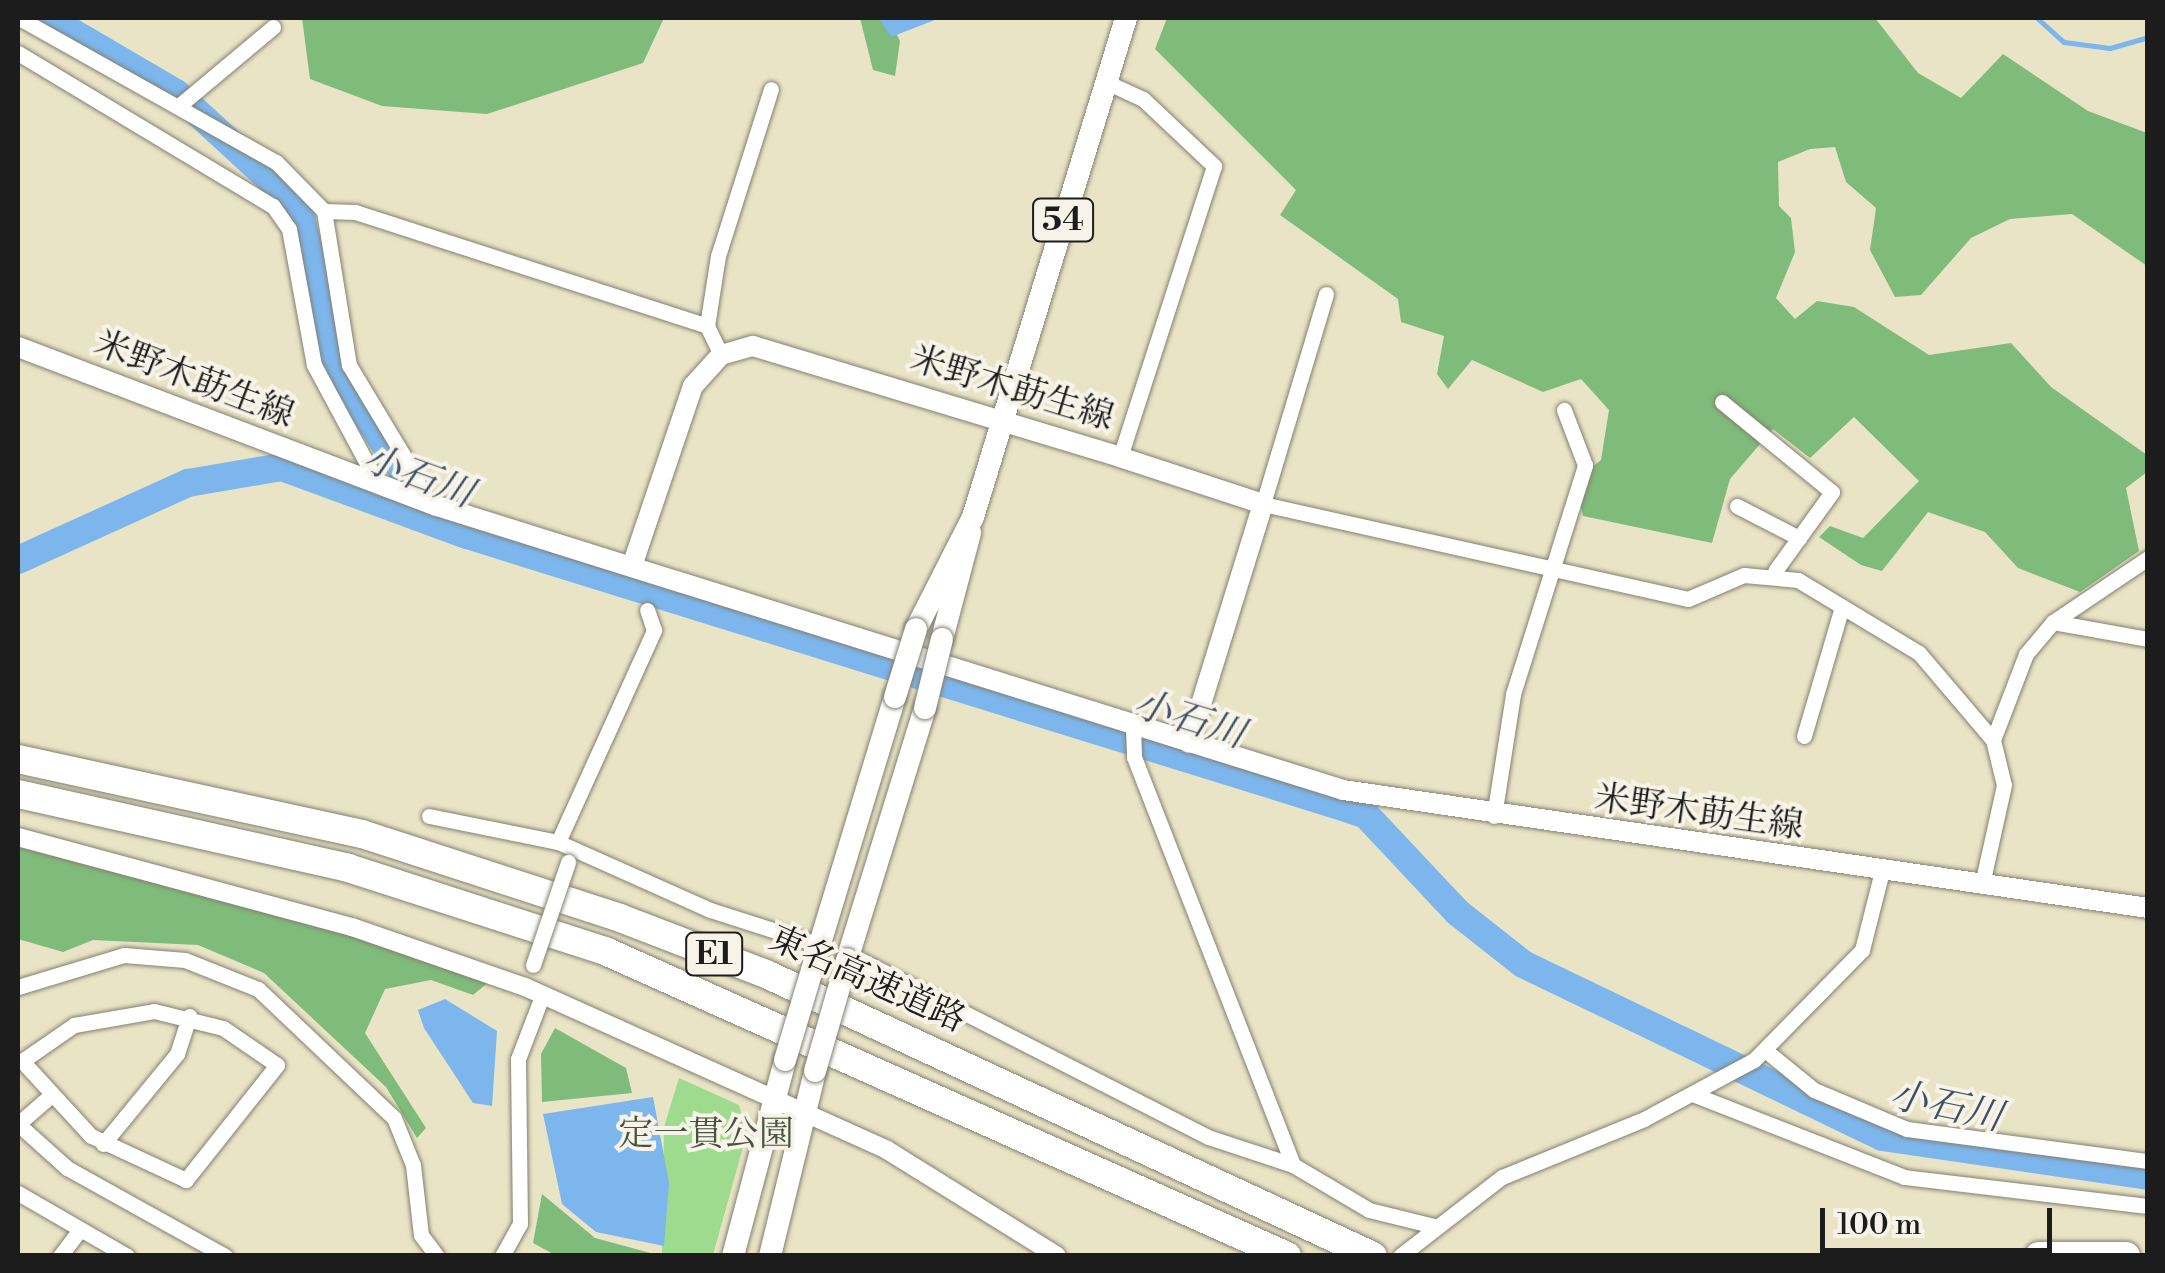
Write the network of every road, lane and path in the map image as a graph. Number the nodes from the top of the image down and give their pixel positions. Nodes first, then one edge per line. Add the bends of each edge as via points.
1 (19, 18) edge
2 (1126, 18) edge
3 (273, 27) dead end
4 (18, 53) edge
5 (1106, 82) junction
6 (771, 89) dead end
7 (181, 104) junction
8 (324, 211) junction
9 (1326, 294) dead end
10 (707, 326) junction
11 (18, 348) edge
12 (721, 355) junction
13 (1722, 402) dead end
14 (1564, 410) dead end
15 (998, 421) junction
16 (1120, 457) junction
17 (378, 484) junction
18 (420, 500) junction
19 (1263, 504) junction
20 (1738, 506) dead end
21 (974, 516) junction
22 (1799, 538) junction
23 (2148, 558) edge
24 (633, 563) junction
25 (1551, 568) junction
26 (1775, 571) junction
27 (1842, 607) junction
28 (648, 610) dead end
29 (2053, 622) junction
30 (2148, 639) edge
31 (1132, 730) junction
32 (1804, 736) dead end
33 (1993, 740) junction
34 (1189, 743) junction
35 (18, 759) edge
36 (18, 794) edge
37 (429, 816) dead end
38 (1494, 816) junction
39 (18, 836) edge
40 (558, 842) junction
41 (571, 857) junction
42 (1882, 871) junction
43 (1982, 884) junction
44 (2148, 908) edge
45 (817, 953) junction
46 (848, 957) junction
47 (18, 965) edge
48 (23, 984) edge
49 (534, 991) junction
50 (189, 1016) junction
51 (1760, 1055) junction
52 (1695, 1095) junction
53 (48, 1098) junction
54 (773, 1105) junction
55 (804, 1116) junction
56 (18, 1124) edge
57 (103, 1144) junction
58 (2148, 1161) edge
59 (1293, 1165) junction
60 (18, 1193) edge
61 (1252, 1198) junction
62 (2148, 1206) edge
63 (1434, 1226) junction
64 (1226, 1228) junction
65 (79, 1231) junction
66 (60, 1256) edge
67 (127, 1256) edge
68 (225, 1256) edge
69 (437, 1256) edge
70 (502, 1256) edge
71 (733, 1256) edge
72 (770, 1256) edge
73 (1057, 1256) edge
74 (1269, 1256) edge
75 (1287, 1256) edge
76 (1373, 1256) edge
77 (1388, 1256) edge
78 (1400, 1256) edge
79 (2039, 1256) edge
80 (2126, 1256) edge

1 - 7 street
2 - 5 main road, 54
3 - 7 street
4 - 17 street via 273,206 289,229 314,365
5 - 15 main road, 54
5 - 16 street via 1143,99 1214,166
6 - 10 street via 718,256
7 - 8 street via 276,162
8 - 10 street via 355,212
8 - 18 street via 350,365 418,478
9 - 19 street
10 - 12 street
11 - 17 main road, 米野木莇生線
12 - 15 main road, 米野木莇生線 via 779,348
12 - 24 main road via 694,386
13 - 22 street via 1828,483 1830,501
14 - 25 street via 1585,464
15 - 16 main road, 米野木莇生線
15 - 21 main road, 54
16 - 19 main road, 米野木莇生線
17 - 18 main road, 米野木莇生線
18 - 24 main road, 米野木莇生線
19 - 25 street
19 - 34 main road
20 - 22 street
21 - 45 main road, 54, bridge via 916,629
21 - 46 main road, 54, bridge via 925,708
22 - 26 street
23 - 29 street
24 - 31 main road, 米野木莇生線
25 - 26 street via 1688,599
25 - 38 street via 1512,694
26 - 27 street
27 - 32 street
27 - 33 street via 1919,652
28 - 40 street via 654,630
29 - 30 street
29 - 33 street via 2026,654
31 - 34 main road, 米野木莇生線
31 - 59 street via 1134,757
33 - 43 street via 2004,785
34 - 38 main road, 米野木莇生線 via 1359,794
35 - 61 highway, 東名高速道路 / E1 via 362,834 620,918 766,974
36 - 64 highway, E1 via 348,868 605,951
37 - 40 street
38 - 42 main road, 米野木莇生線
39 - 49 street via 352,926
40 - 41 street
41 - 45 street
41 - 49 street, bridge via 533,965
42 - 43 main road, 米野木莇生線
42 - 51 street via 1862,950
43 - 44 main road, 米野木莇生線
45 - 54 main road, 54, bridge
46 - 55 main road, 54, bridge
46 - 59 street via 1208,1137
47 - 48 street
48 - 69 street via 94,958 156,956 258,989 394,1118 412,1166 421,1235
49 - 54 street
49 - 70 street via 516,1072 520,1224
50 - 53 street via 112,1013 56,1035 22,1061
50 - 57 street via 179,1050
50 - 57 street via 241,1036 277,1072 186,1180
51 - 52 street
51 - 58 street via 1814,1090 1906,1129
52 - 62 street via 1904,1177
52 - 63 street via 1502,1177
53 - 56 street
53 - 57 street
54 - 55 street
54 - 71 main road, 54
55 - 72 main road, 54
55 - 73 street via 914,1166
56 - 68 street via 67,1168
59 - 63 street via 1369,1210
60 - 65 street
61 - 76 highway, 東名高速道路 / E1
61 - 77 highway
63 - 78 street
64 - 74 highway
64 - 75 highway, E1
65 - 66 street
65 - 67 street
79 - 80 highway

